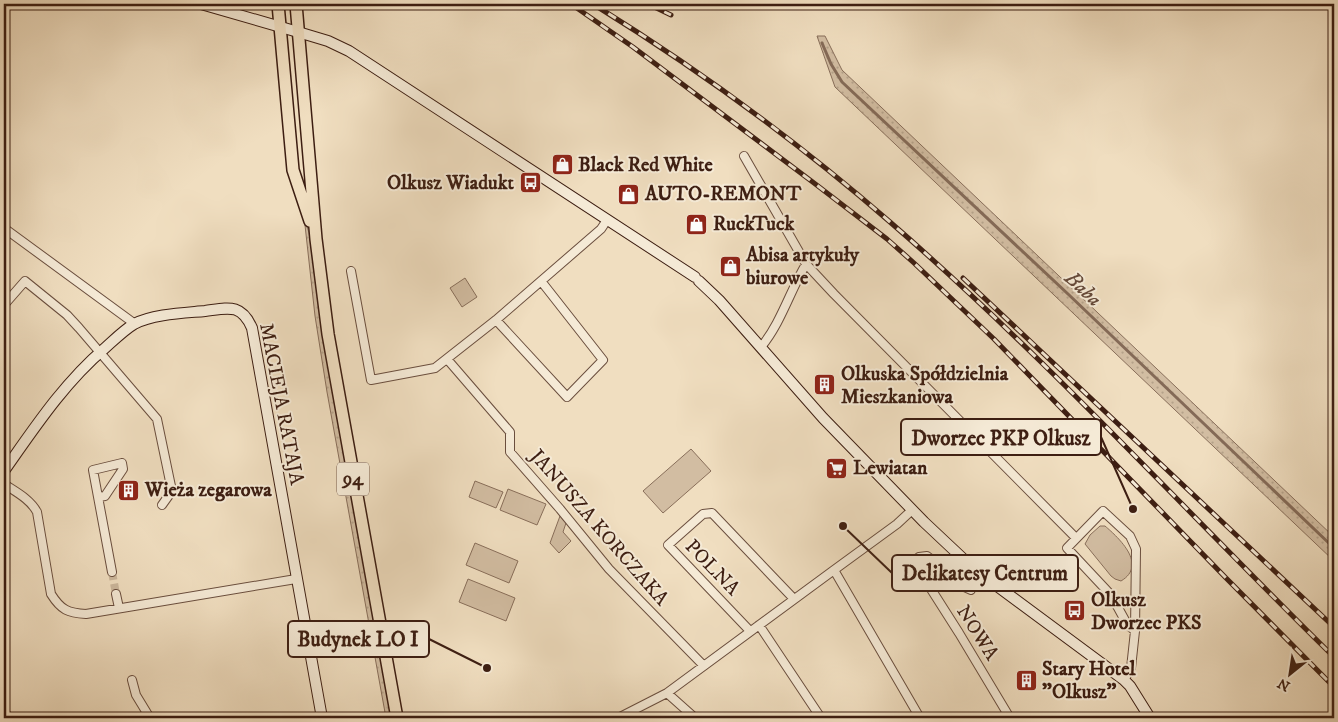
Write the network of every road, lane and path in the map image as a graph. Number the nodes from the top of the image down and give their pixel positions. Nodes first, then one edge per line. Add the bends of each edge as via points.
1 (201, 4) edge
2 (278, 4) edge
3 (296, 4) edge
4 (280, 26) junction
5 (298, 32) junction
6 (744, 156) dead end
7 (607, 220) junction
8 (4, 228) edge
9 (316, 239) junction
10 (806, 264) junction
11 (351, 271) dead end
12 (541, 281) junction
13 (4, 305) edge
14 (496, 320) junction
15 (135, 324) junction
16 (761, 347) junction
17 (99, 353) junction
18 (447, 359) junction
19 (4, 471) edge
20 (4, 484) edge
21 (99, 497) junction
22 (162, 506) dead end
23 (912, 510) junction
24 (1076, 538) junction
25 (834, 570) junction
26 (112, 572) tunnel mouth
27 (296, 579) junction
28 (971, 590) dead end
29 (116, 594) tunnel mouth
30 (794, 599) junction
31 (119, 608) junction
32 (759, 625) junction
33 (750, 631) junction
34 (1134, 631) junction
35 (704, 666) junction
36 (132, 680) dead end
37 (1124, 680) junction
38 (667, 693) junction
39 (4, 714) edge
40 (11, 718) edge
41 (150, 718) edge
42 (322, 718) edge
43 (397, 718) edge
44 (618, 718) edge
45 (695, 718) edge
46 (821, 718) edge
47 (920, 718) edge
48 (1010, 718) edge
49 (1150, 718) edge

1 - 4 street
2 - 4 main road, 94
3 - 5 main road, 94
4 - 5 street
4 - 9 main road, 94 via 293,170
5 - 7 street via 350,51
5 - 9 main road, 94
6 - 10 street
7 - 12 street via 601,229
7 - 16 street via 697,279
8 - 15 street
9 - 43 main road, 94 via 328,334
10 - 16 street via 772,332
10 - 24 street
11 - 18 street via 371,380 435,368
12 - 14 street
12 - 14 street via 603,360 566,397
13 - 17 street via 26,281 67,315
14 - 18 street
15 - 17 street, MACIEJA RATAJA
15 - 27 street, MACIEJA RATAJA via 232,307 249,320
16 - 23 street via 823,418
17 - 19 street, MACIEJA RATAJA via 56,398
17 - 22 street via 157,420 172,492
18 - 35 street, JANUSZA KORCZAKA via 510,432 510,452 609,570
20 - 31 street via 24,497 37,512 52,594 58,604 66,610 86,614
21 - 21 street via 94,470 122,463 123,469 105,496
21 - 26 street
23 - 25 street
23 - 37 street via 974,569
24 - 34 street via 1067,548 1111,595
24 - 34 street via 1103,511 1130,536 1137,558
25 - 30 street
25 - 47 street
27 - 31 street
27 - 42 street, MACIEJA RATAJA
28 - 48 street, NOWA via 956,582 927,556 919,557 913,564
29 - 31 street
30 - 32 street
30 - 33 street, POLNA via 712,513 703,514 668,545
32 - 33 street
32 - 46 street
33 - 35 street
34 - 37 street via 1131,668
35 - 38 street
36 - 41 street via 136,696
37 - 49 street
38 - 44 street
38 - 45 street
39 - 40 street

